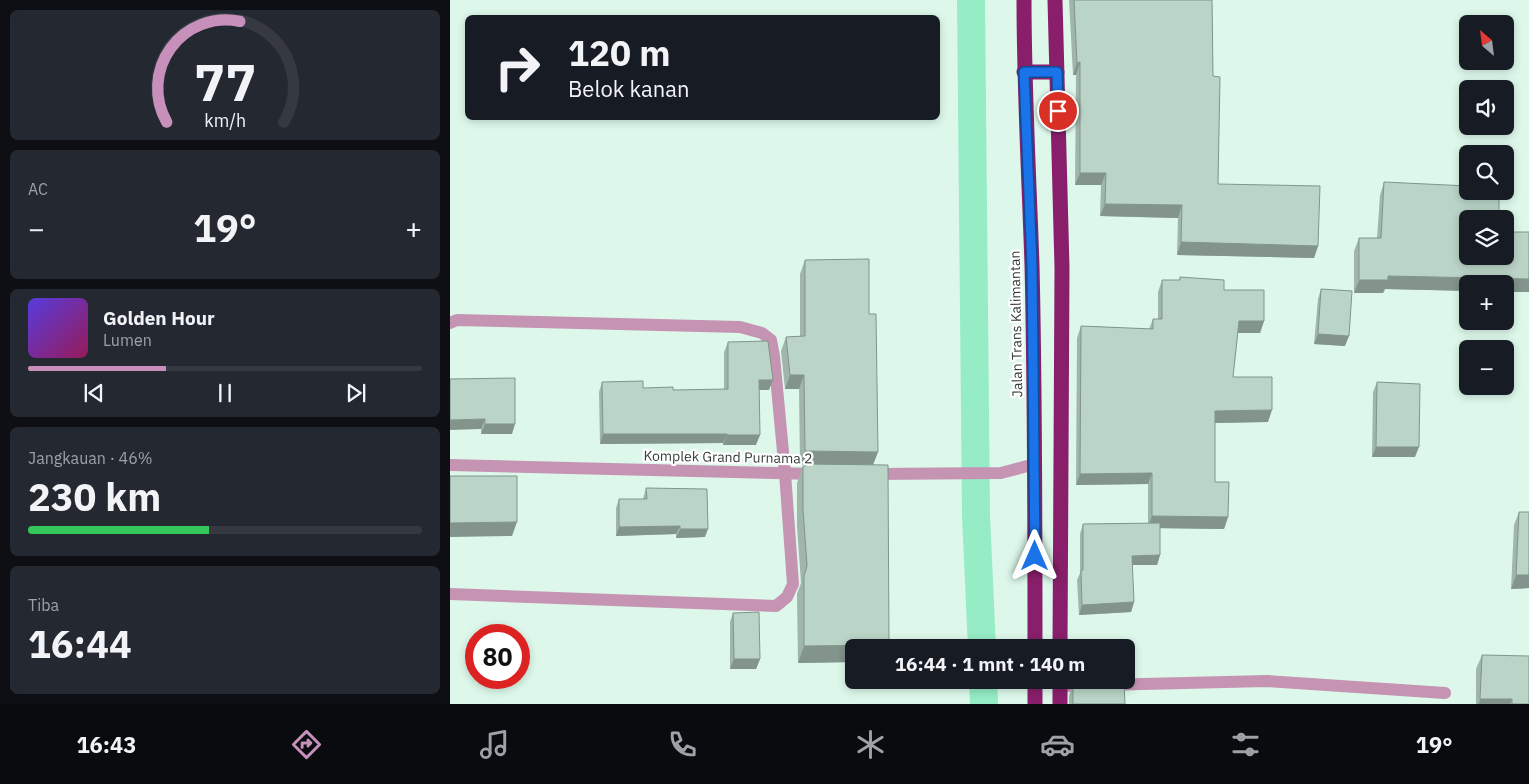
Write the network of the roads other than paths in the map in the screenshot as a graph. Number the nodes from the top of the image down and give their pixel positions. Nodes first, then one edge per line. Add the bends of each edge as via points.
1 (1024, 0) edge
2 (1055, 0) edge
3 (1024, 72) junction
4 (1057, 72) junction
5 (450, 323) edge
6 (1035, 464) junction
7 (450, 465) edge
8 (785, 474) junction
9 (834, 474) edge
10 (863, 474) edge
11 (450, 594) edge
12 (1035, 639) edge
13 (1060, 639) edge
14 (1135, 682) edge
15 (1035, 689) edge
16 (1060, 689) edge
17 (1445, 693) dead end
18 (1035, 704) edge
19 (1060, 704) edge

1 - 3 highway, Jalan Trans Kalimantan
2 - 4 highway
3 - 4 highway
3 - 6 highway, Jalan Trans Kalimantan via 1032,266
4 - 13 highway via 1062,268
5 - 8 street via 457,320 740,327 762,333 771,340 774,356
6 - 10 street via 1001,473
6 - 12 highway, Jalan Trans Kalimantan
7 - 8 street, Komplek Grand Purnama 2
8 - 9 street, Komplek Grand Purnama 2
8 - 11 street via 793,584 787,597 776,606
14 - 17 street via 1267,681
15 - 18 highway
16 - 19 highway

